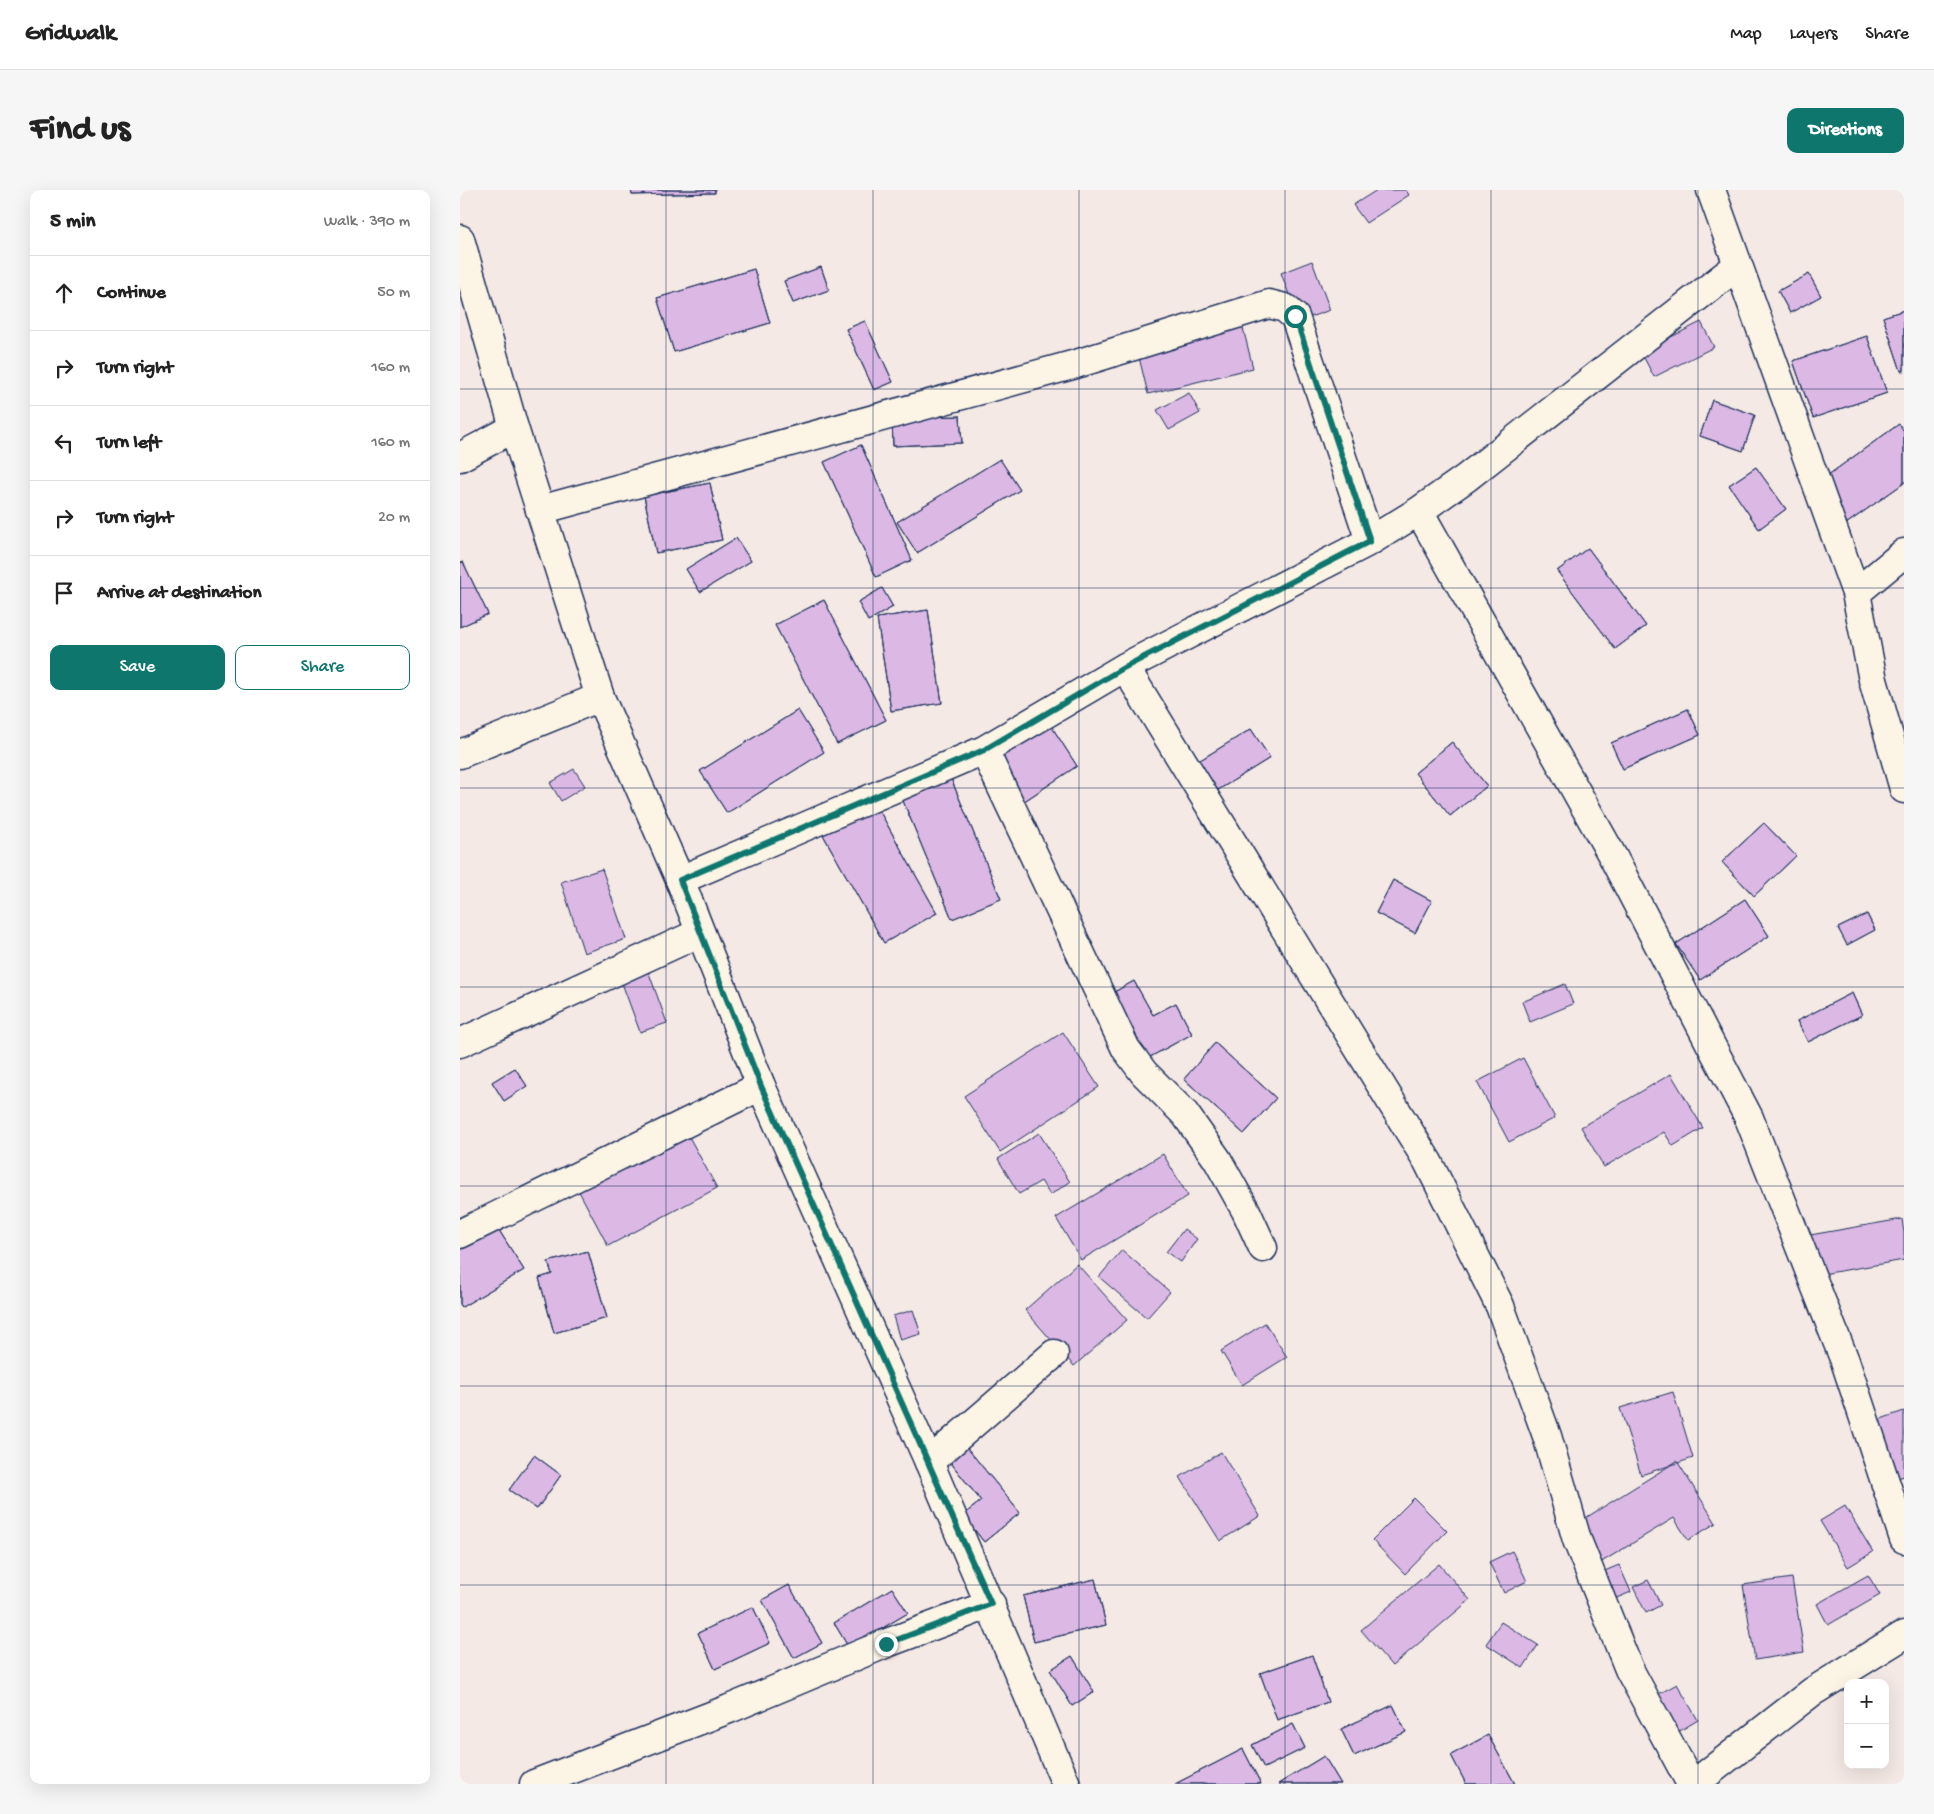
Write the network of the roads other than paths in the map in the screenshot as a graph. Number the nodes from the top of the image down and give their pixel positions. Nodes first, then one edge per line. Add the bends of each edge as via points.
1 (1711, 190) edge
2 (460, 239) edge
3 (1737, 266) junction
4 (514, 428) junction
5 (460, 457) edge
6 (540, 510) junction
7 (1419, 511) junction
8 (1370, 541) junction
9 (1904, 553) edge
10 (1856, 593) junction
11 (1125, 667) junction
12 (600, 697) junction
13 (984, 750) junction
14 (460, 754) edge
15 (1904, 789) edge
16 (680, 880) junction
17 (699, 933) junction
18 (460, 1043) edge
19 (761, 1086) junction
20 (460, 1234) edge
21 (1263, 1248) dead end
22 (1054, 1354) dead end
23 (929, 1462) junction
24 (1904, 1539) edge
25 (991, 1604) junction
26 (1904, 1635) edge
27 (534, 1784) edge
28 (1066, 1784) edge
29 (1693, 1784) edge

1 - 3 street
2 - 4 street
3 - 7 street via 1466,478
3 - 10 street
4 - 5 street
4 - 6 street
6 - 8 street via 1076,364 1269,304 1285,308 1295,316
6 - 12 street
7 - 8 street
7 - 24 street via 1613,857 1749,1118 1845,1361
8 - 11 street
9 - 10 street
10 - 15 street via 1873,680
11 - 13 street
11 - 29 street via 1428,1162 1500,1306 1547,1436 1577,1540 1629,1669
12 - 14 street
12 - 16 street
13 - 16 street
13 - 21 street via 1126,1049 1144,1073 1185,1114 1217,1159
16 - 17 street
17 - 18 street
17 - 19 street
19 - 20 street
19 - 23 street
22 - 23 street
23 - 25 street
25 - 27 street
25 - 28 street
26 - 29 street via 1812,1692

